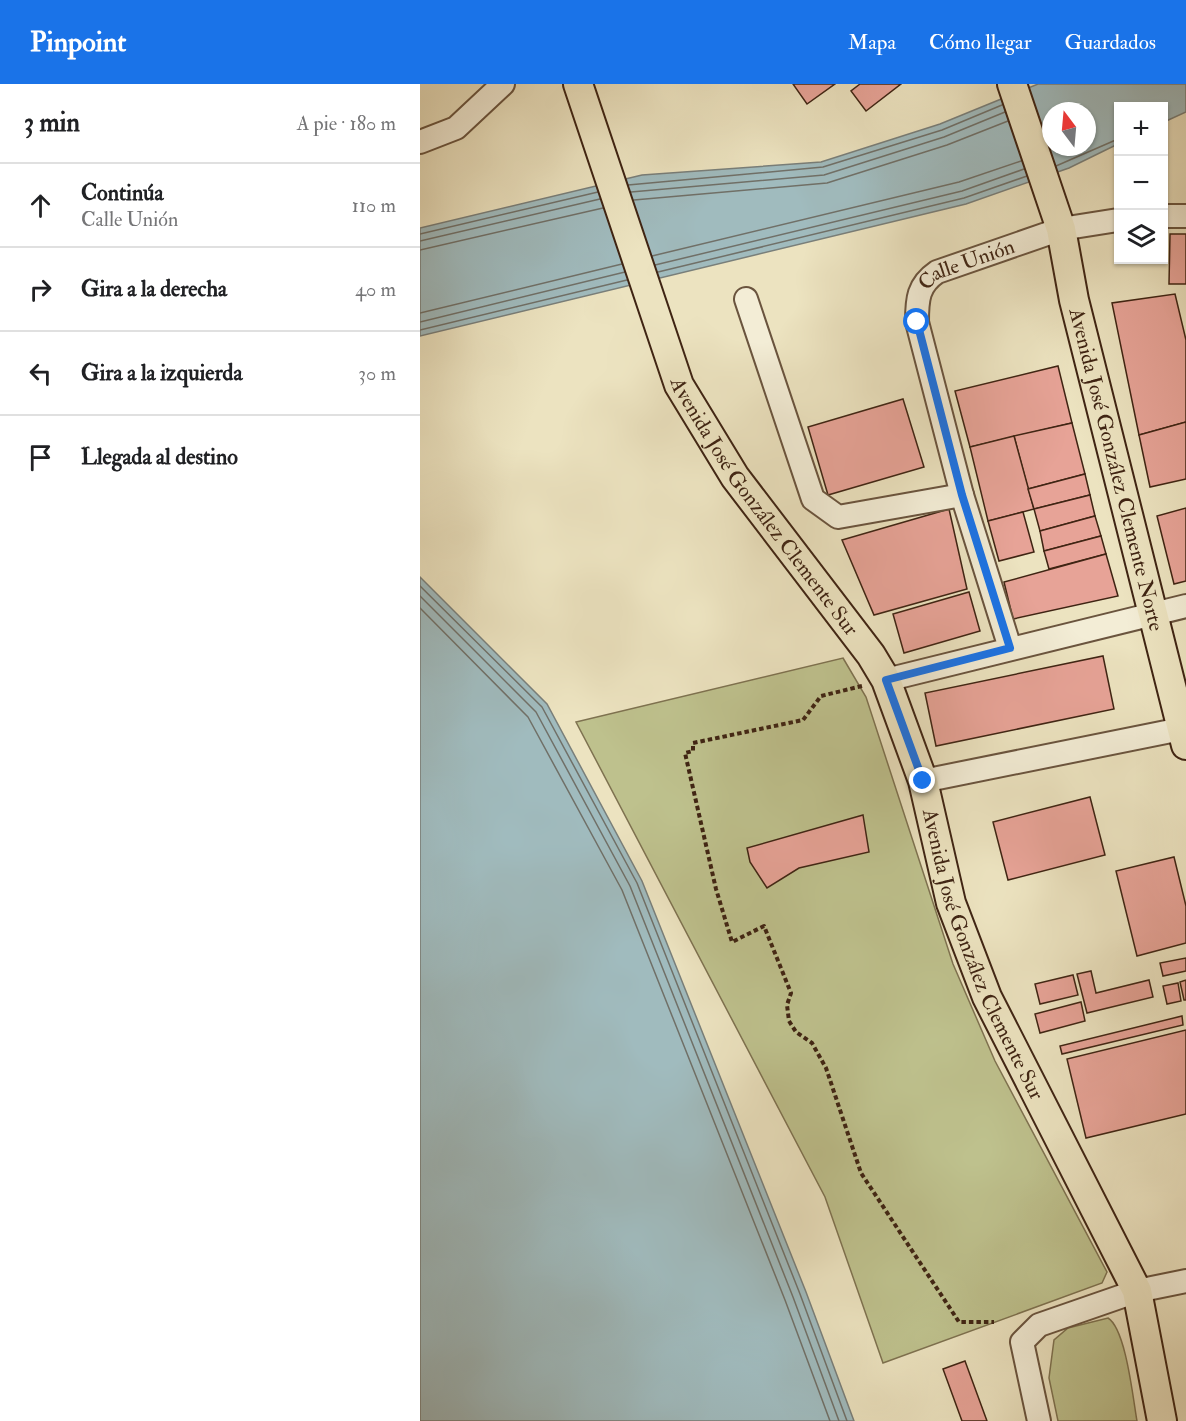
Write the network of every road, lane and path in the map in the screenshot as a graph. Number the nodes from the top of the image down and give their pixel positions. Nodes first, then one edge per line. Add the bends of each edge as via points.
1 (503, 84) edge
2 (578, 84) edge
3 (1012, 84) edge
4 (420, 142) edge
5 (1168, 216) edge
6 (1186, 216) edge
7 (1114, 221) edge
8 (1061, 229) junction
9 (746, 299) dead end
10 (962, 495) junction
11 (1186, 606) edge
12 (1152, 613) junction
13 (1010, 648) junction
14 (886, 680) junction
15 (1185, 734) edge
16 (923, 781) junction
17 (1186, 1281) edge
18 (1137, 1290) junction
19 (994, 1322) dead end
20 (1040, 1421) edge
21 (1162, 1421) edge

1 - 4 street via 456,128
2 - 14 main road, Avenida José González Clemente Sur via 679,385 735,477
3 - 8 main road, Avenida José González Clemente Norte
5 - 6 street
7 - 8 street
8 - 10 street, Calle Unión via 937,272 925,281 917,304 917,322
8 - 12 main road, Avenida José González Clemente Norte via 1074,300
9 - 10 street via 813,498 838,517
10 - 13 street, Calle Unión
11 - 12 street
12 - 13 street
12 - 15 main road, Avenida José González Clemente Norte
13 - 14 street
14 - 16 main road, Avenida José González Clemente Sur
14 - 19 path via 821,696 803,720 693,743 693,751 685,753 732,942 764,926 791,993 787,1005 789,1021 796,1032 812,1043 826,1068 861,1173 959,1322
15 - 16 street
16 - 18 main road, Avenida José González Clemente Sur via 951,903 987,997
17 - 18 street
18 - 20 street via 1039,1325 1022,1341
18 - 21 main road, Avenida José González Clemente Sur

